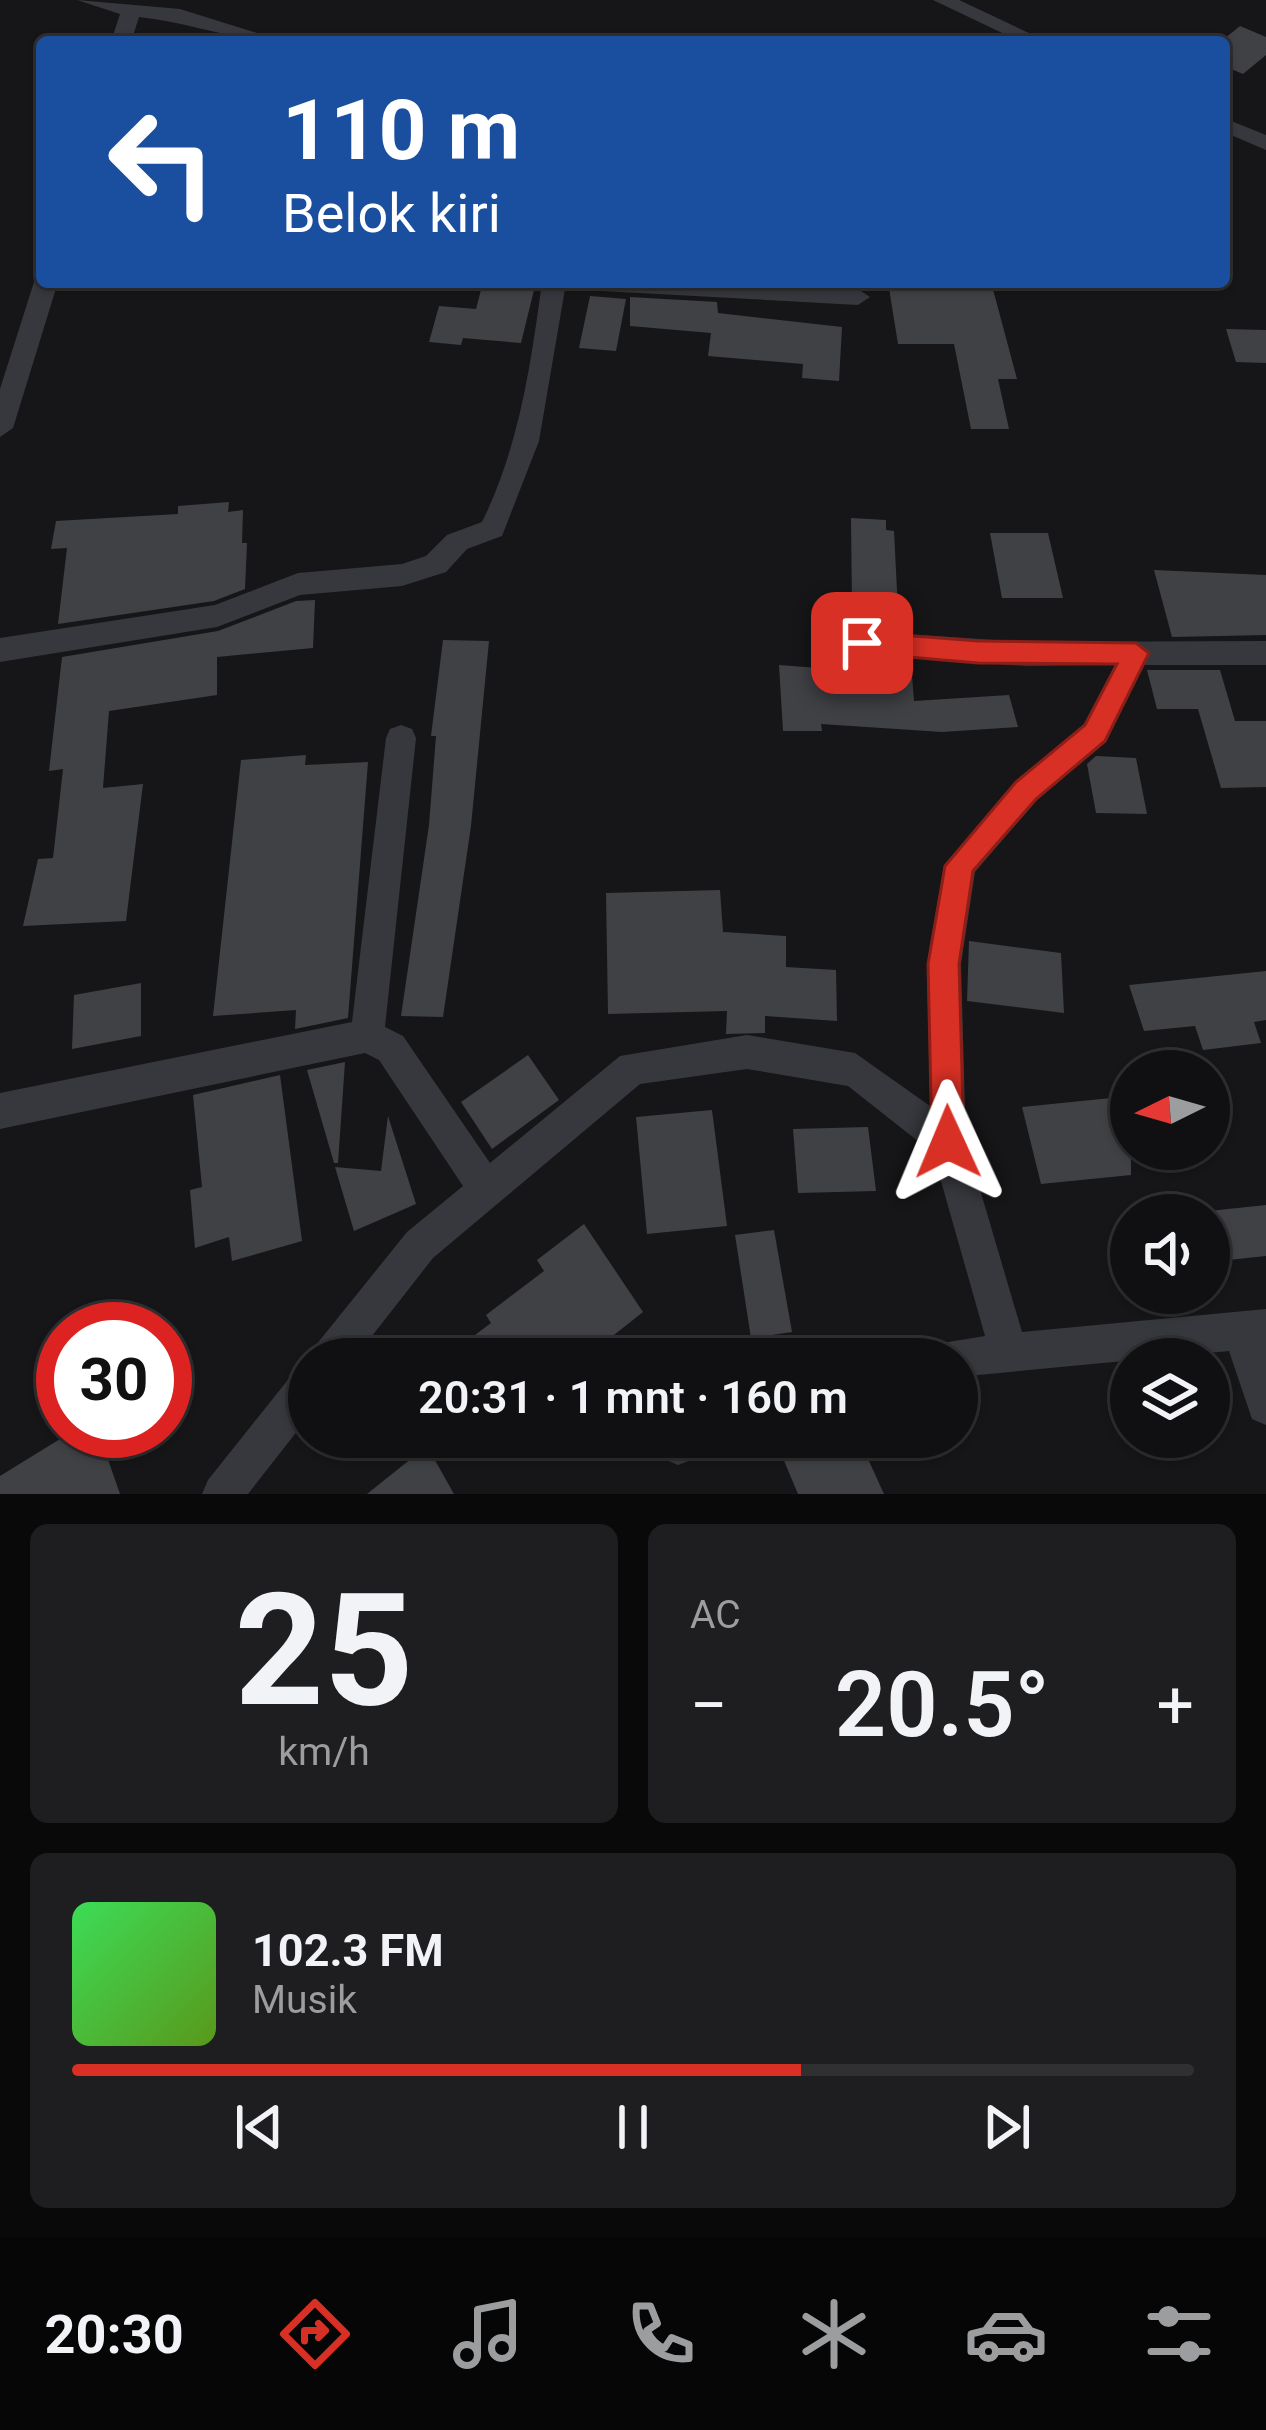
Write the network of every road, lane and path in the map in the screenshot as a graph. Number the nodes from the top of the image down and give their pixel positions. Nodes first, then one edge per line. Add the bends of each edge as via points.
1 (87, 0) edge
2 (943, 0) edge
3 (130, 11) junction
4 (123, 36) edge
5 (255, 36) edge
6 (1024, 36) edge
7 (1230, 127) edge
8 (1266, 143) edge
9 (44, 288) edge
10 (553, 288) edge
11 (683, 288) edge
12 (858, 297) dead end
13 (0, 428) edge
14 (862, 643) dead end
15 (0, 650) edge
16 (1136, 653) junction
17 (1266, 653) edge
18 (401, 738) dead end
19 (367, 1036) junction
20 (0, 1111) edge
21 (948, 1142) junction
22 (485, 1187) junction
23 (1253, 1329) edge
24 (347, 1338) edge
25 (1009, 1353) junction
26 (978, 1356) edge
27 (1266, 1405) edge
28 (288, 1411) edge
29 (222, 1494) edge

1 - 3 street
2 - 6 street
3 - 4 street
3 - 5 street
7 - 8 street
9 - 13 street
10 - 15 street via 525,435 492,529 401,575 298,584 217,616
11 - 12 street
14 - 16 street
16 - 17 street
16 - 21 street via 1095,733 1026,790 960,866 944,964
18 - 19 street
19 - 20 street
19 - 22 street via 391,1048
21 - 22 street via 855,1070 747,1052 632,1068
21 - 25 street
22 - 24 street via 421,1244
23 - 25 street
23 - 27 street
25 - 26 street
28 - 29 street

